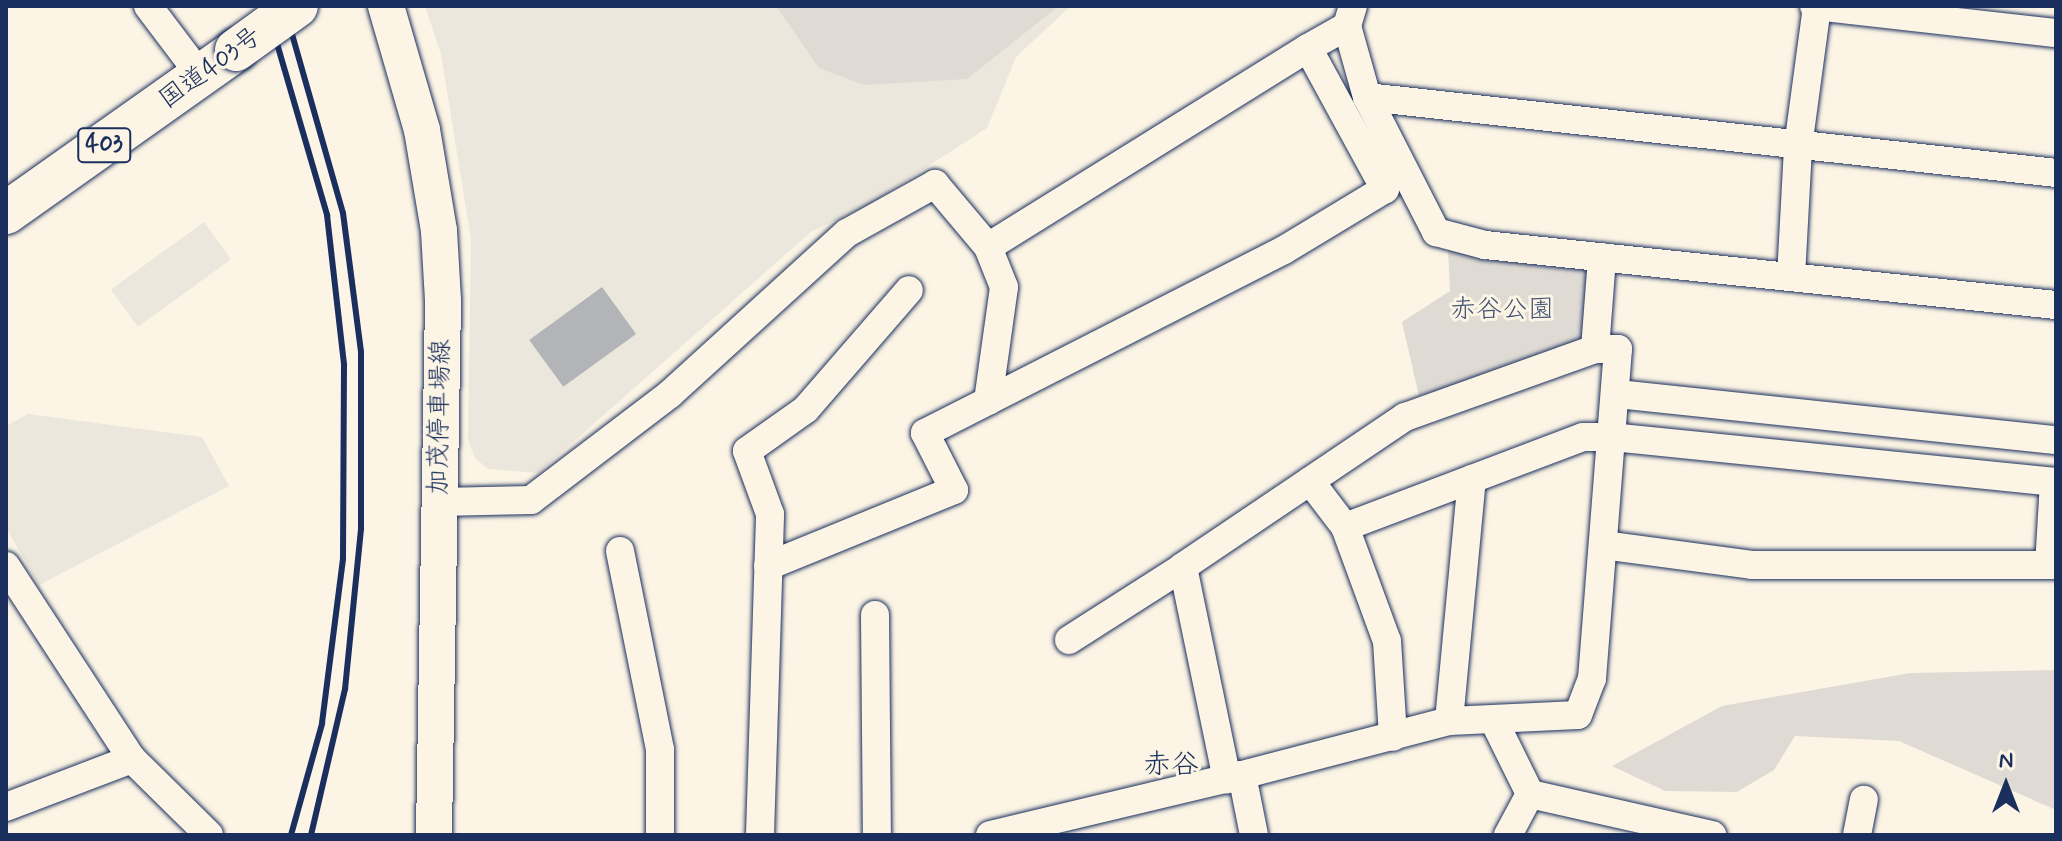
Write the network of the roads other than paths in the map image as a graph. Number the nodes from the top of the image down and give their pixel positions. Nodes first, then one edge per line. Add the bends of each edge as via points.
1 (148, 6) edge
2 (297, 6) edge
3 (386, 6) edge
4 (1816, 6) edge
5 (1350, 16) edge
6 (2056, 33) edge
7 (1308, 48) junction
8 (201, 76) junction
9 (1367, 97) junction
10 (1798, 147) junction
11 (2056, 173) edge
12 (6, 213) edge
13 (988, 247) junction
14 (1602, 257) junction
15 (1791, 277) junction
16 (909, 290) dead end
17 (2056, 305) edge
18 (1595, 349) junction
19 (1617, 394) junction
20 (988, 401) junction
21 (1612, 437) junction
22 (2056, 440) edge
23 (1472, 479) junction
24 (1310, 481) junction
25 (439, 502) junction
26 (1345, 527) junction
27 (1603, 545) junction
28 (620, 551) dead end
29 (2052, 565) edge
30 (6, 566) edge
31 (768, 566) junction
32 (1183, 567) junction
33 (875, 615) dead end
34 (1069, 640) dead end
35 (1449, 721) junction
36 (1494, 721) junction
37 (1393, 737) junction
38 (132, 759) junction
39 (1235, 777) junction
40 (1530, 794) junction
41 (433, 799) junction
42 (1864, 800) dead end
43 (6, 807) edge
44 (1028, 831) edge
45 (209, 835) edge
46 (420, 835) edge
47 (434, 835) edge
48 (660, 835) edge
49 (760, 835) edge
50 (877, 835) edge
51 (990, 835) edge
52 (1254, 835) edge
53 (1508, 835) edge
54 (1712, 835) edge
55 (1857, 835) edge

1 - 8 street
2 - 8 highway, 国道403号 / 403, bridge
3 - 25 main road, 加茂停車場線 via 422,130 439,231
4 - 6 street
4 - 10 street
5 - 7 street
5 - 9 street
7 - 13 street
7 - 20 street via 1385,189 1284,250
8 - 12 highway, 国道403号 / 403
9 - 10 street
9 - 14 street via 1436,232 1485,245
10 - 11 street
10 - 15 street
13 - 20 street via 1004,287
13 - 25 street via 935,184 847,233 670,394 531,500
14 - 15 street
14 - 18 street
15 - 17 street
16 - 31 street via 806,409 747,451 770,514
18 - 19 street via 1618,349
18 - 24 street via 1405,417
19 - 21 street
19 - 22 street
20 - 31 street via 925,433 954,490
21 - 23 street via 1583,437
21 - 27 street
21 - 29 street via 2054,482
23 - 26 street
23 - 35 street
24 - 26 street
24 - 32 street
25 - 41 main road, 加茂停車場線
26 - 37 street via 1387,641
27 - 29 street via 1752,565
27 - 36 street via 1592,679 1578,715
28 - 48 street via 660,750
30 - 38 street
31 - 49 street
32 - 34 street
32 - 39 street
33 - 50 street
35 - 36 street
35 - 37 street
36 - 40 street
37 - 39 street
38 - 43 street
38 - 45 street
39 - 44 street
39 - 52 street
40 - 53 street
40 - 54 street
41 - 46 street
41 - 47 main road, 加茂停車場線
42 - 55 street
44 - 51 street

